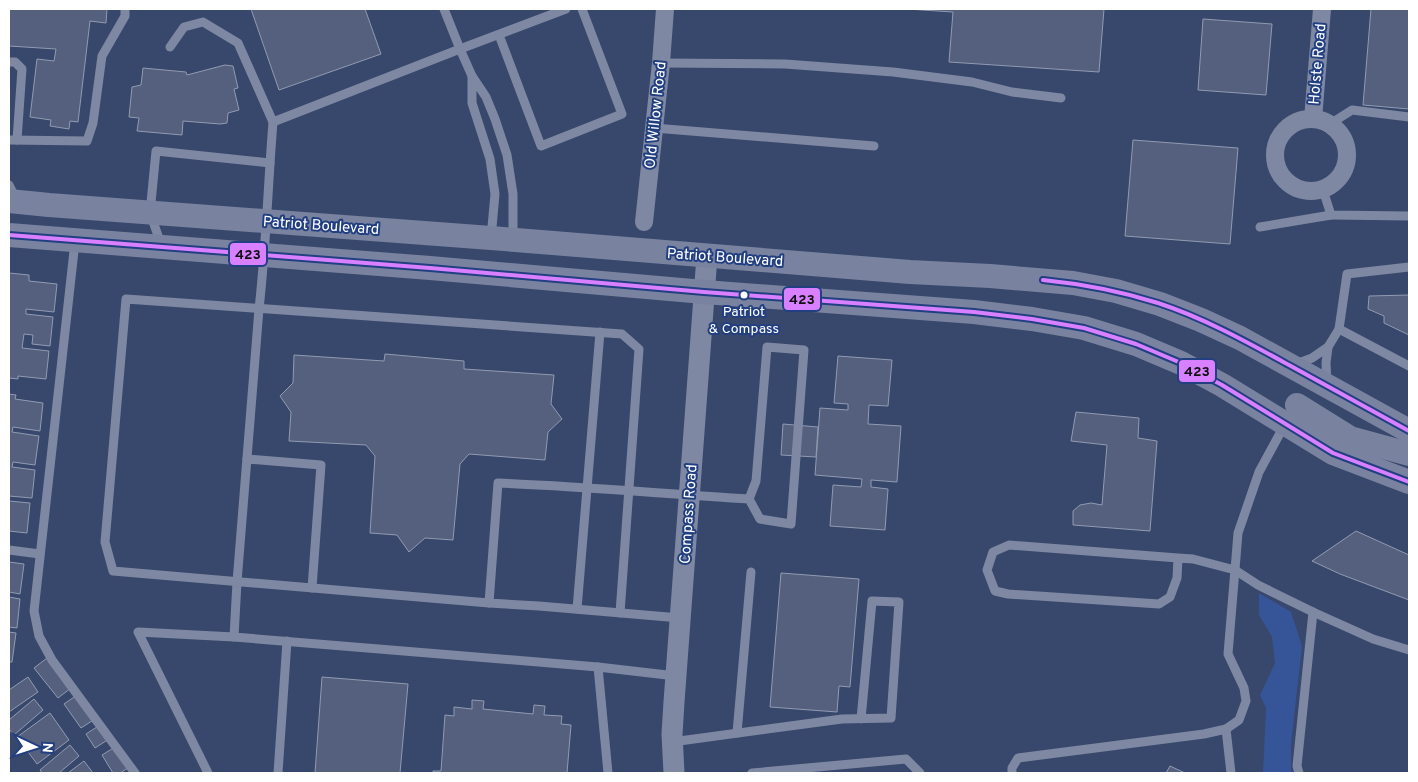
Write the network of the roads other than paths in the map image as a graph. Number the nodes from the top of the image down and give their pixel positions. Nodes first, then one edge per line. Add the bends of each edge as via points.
1 (125, 9) edge
2 (444, 9) edge
3 (566, 9) edge
4 (582, 9) edge
5 (665, 9) edge
6 (1322, 9) edge
7 (499, 34) junction
8 (170, 47) dead end
9 (460, 49) junction
10 (9, 62) edge
11 (661, 63) junction
12 (472, 76) junction
13 (1061, 98) dead end
14 (1409, 117) edge
15 (1313, 119) junction
16 (274, 122) junction
17 (1330, 124) junction
18 (654, 128) junction
19 (13, 140) edge
20 (874, 146) dead end
21 (270, 163) junction
22 (1322, 190) junction
23 (12, 196) edge
24 (150, 213) junction
25 (1331, 215) junction
26 (1409, 216) edge
27 (266, 221) junction
28 (644, 222) dead end
29 (1260, 227) dead end
30 (9, 235) edge
31 (502, 239) junction
32 (75, 241) junction
33 (162, 247) junction
34 (264, 255) junction
35 (707, 256) junction
36 (1409, 267) edge
37 (704, 292) junction
38 (259, 309) junction
39 (1339, 329) junction
40 (600, 332) junction
41 (1328, 347) junction
42 (1290, 366) junction
43 (1409, 366) edge
44 (1327, 386) junction
45 (1291, 414) junction
46 (1409, 431) edge
47 (1409, 454) edge
48 (247, 459) junction
49 (1409, 482) edge
50 (587, 488) junction
51 (629, 491) junction
52 (689, 496) junction
53 (749, 499) junction
54 (9, 550) edge
55 (40, 554) junction
56 (1178, 558) junction
57 (1234, 570) junction
58 (751, 572) dead end
59 (237, 582) junction
60 (312, 588) junction
61 (489, 603) junction
62 (577, 609) junction
63 (1313, 612) junction
64 (620, 613) junction
65 (680, 618) junction
66 (234, 637) junction
67 (287, 641) junction
68 (1409, 650) edge
69 (598, 668) junction
70 (676, 676) junction
71 (861, 719) junction
72 (1226, 729) junction
73 (736, 733) junction
74 (672, 742) junction
75 (135, 773) edge
76 (208, 773) edge
77 (278, 773) edge
78 (608, 773) edge
79 (674, 773) edge
80 (752, 773) edge
81 (920, 773) edge
82 (1012, 773) edge
83 (1231, 773) edge
84 (1299, 773) edge

1 - 19 lane via 125,16 102,56 93,123 87,141
2 - 9 lane
3 - 7 lane
4 - 7 lane via 622,114 541,146
5 - 11 street, Old Willow Road
6 - 15 street, Holste Road
7 - 9 lane
8 - 16 lane via 184,27 203,22 238,43
9 - 12 lane
9 - 16 lane
10 - 19 lane via 15,62 22,69
11 - 13 lane via 785,64 893,72
11 - 18 street, Old Willow Road
12 - 31 lane via 472,103 490,159
12 - 31 lane via 486,97 507,155 513,194
14 - 17 lane via 1352,110
15 - 17 street, Holste Road
15 - 22 street, Holste Road via 1301,120 1282,133 1277,143 1276,166 1282,176 1300,190
16 - 21 lane
17 - 22 street, Holste Road via 1344,142 1346,165 1341,176
18 - 20 lane
18 - 28 street, Old Willow Road
21 - 24 lane via 156,151
21 - 27 lane
22 - 25 lane
23 - 24 main road, Patriot Boulevard via 49,205
24 - 27 main road, Patriot Boulevard
24 - 33 lane
25 - 26 lane
25 - 29 lane
27 - 31 main road, Patriot Boulevard
27 - 34 lane
30 - 32 main road
31 - 35 main road, Patriot Boulevard
32 - 33 main road
32 - 55 lane
33 - 34 main road
34 - 37 main road
34 - 38 lane
35 - 37 street, Compass Road
35 - 42 main road, Patriot Boulevard via 1073,283 1160,304 1240,338
36 - 39 lane via 1347,274
37 - 45 main road via 974,312 1084,328 1136,344
37 - 52 street, Compass Road
38 - 40 lane
38 - 48 lane
38 - 59 lane via 126,299 105,542 113,571
39 - 41 lane
39 - 43 lane
40 - 50 lane
40 - 51 lane via 622,334 639,349
41 - 42 lane via 1312,358
41 - 44 lane
42 - 44 main road, Patriot Boulevard
42 - 45 main road via 1296,384
44 - 46 main road, Patriot Boulevard
45 - 47 main road via 1350,438
45 - 49 main road via 1333,453
45 - 57 lane via 1259,472 1238,532
48 - 59 lane
48 - 60 lane via 321,465
50 - 51 lane
50 - 61 lane via 498,483
50 - 62 lane
51 - 52 lane
51 - 64 lane
52 - 53 lane
52 - 65 street, Compass Road
53 - 53 lane via 760,519 791,524 804,350 766,347 756,481
54 - 55 lane
55 - 75 lane via 34,612 39,636 52,660
56 - 56 lane via 1009,545 994,552 987,570 995,591 1008,594 1159,604 1170,597 1177,578
56 - 57 lane
57 - 63 lane
57 - 72 lane via 1228,654 1244,688 1246,701 1239,720
58 - 73 lane
59 - 60 lane
59 - 66 lane
60 - 61 lane
61 - 62 lane
62 - 64 lane
63 - 68 lane
63 - 84 lane via 1297,766
64 - 65 lane
65 - 70 street, Compass Road
66 - 67 lane
66 - 76 lane via 138,632
67 - 69 lane
67 - 77 lane
69 - 70 lane
69 - 78 lane
70 - 74 street, Compass Road
71 - 71 lane via 891,718 899,602 872,601
71 - 73 lane
72 - 82 lane via 1018,758
72 - 83 lane
73 - 74 lane
74 - 79 street, Compass Road
80 - 81 lane via 906,759

